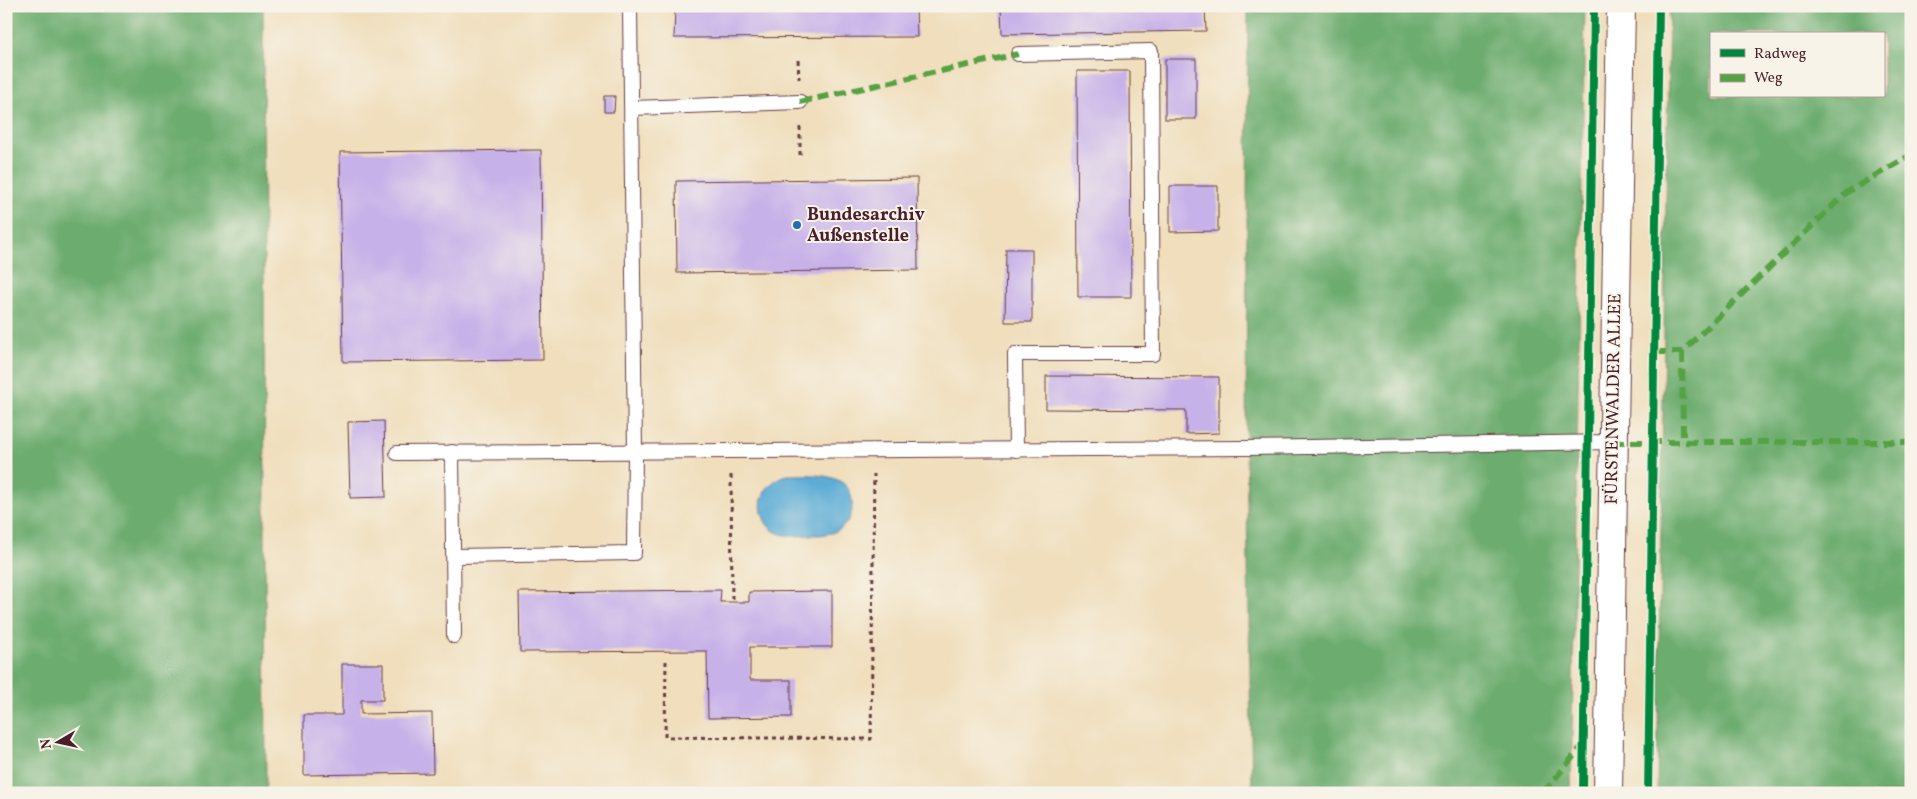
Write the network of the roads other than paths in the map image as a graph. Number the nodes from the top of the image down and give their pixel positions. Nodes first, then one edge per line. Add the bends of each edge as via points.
1 (630, 6) edge
2 (1621, 6) edge
3 (1018, 54) dead end
4 (800, 102) dead end
5 (632, 108) junction
6 (1613, 442) junction
7 (1016, 450) junction
8 (452, 452) junction
9 (636, 452) junction
10 (397, 453) dead end
11 (454, 556) junction
12 (454, 636) dead end
13 (1608, 793) edge

1 - 5 lane
2 - 6 main road, FÜRSTENWALDER ALLEE
3 - 7 lane via 1151,51 1153,354 1015,354
4 - 5 lane
5 - 9 lane
6 - 7 lane
6 - 13 main road, FÜRSTENWALDER ALLEE
7 - 9 lane
8 - 9 lane
8 - 10 lane
8 - 11 lane
9 - 11 lane via 634,553
11 - 12 lane

